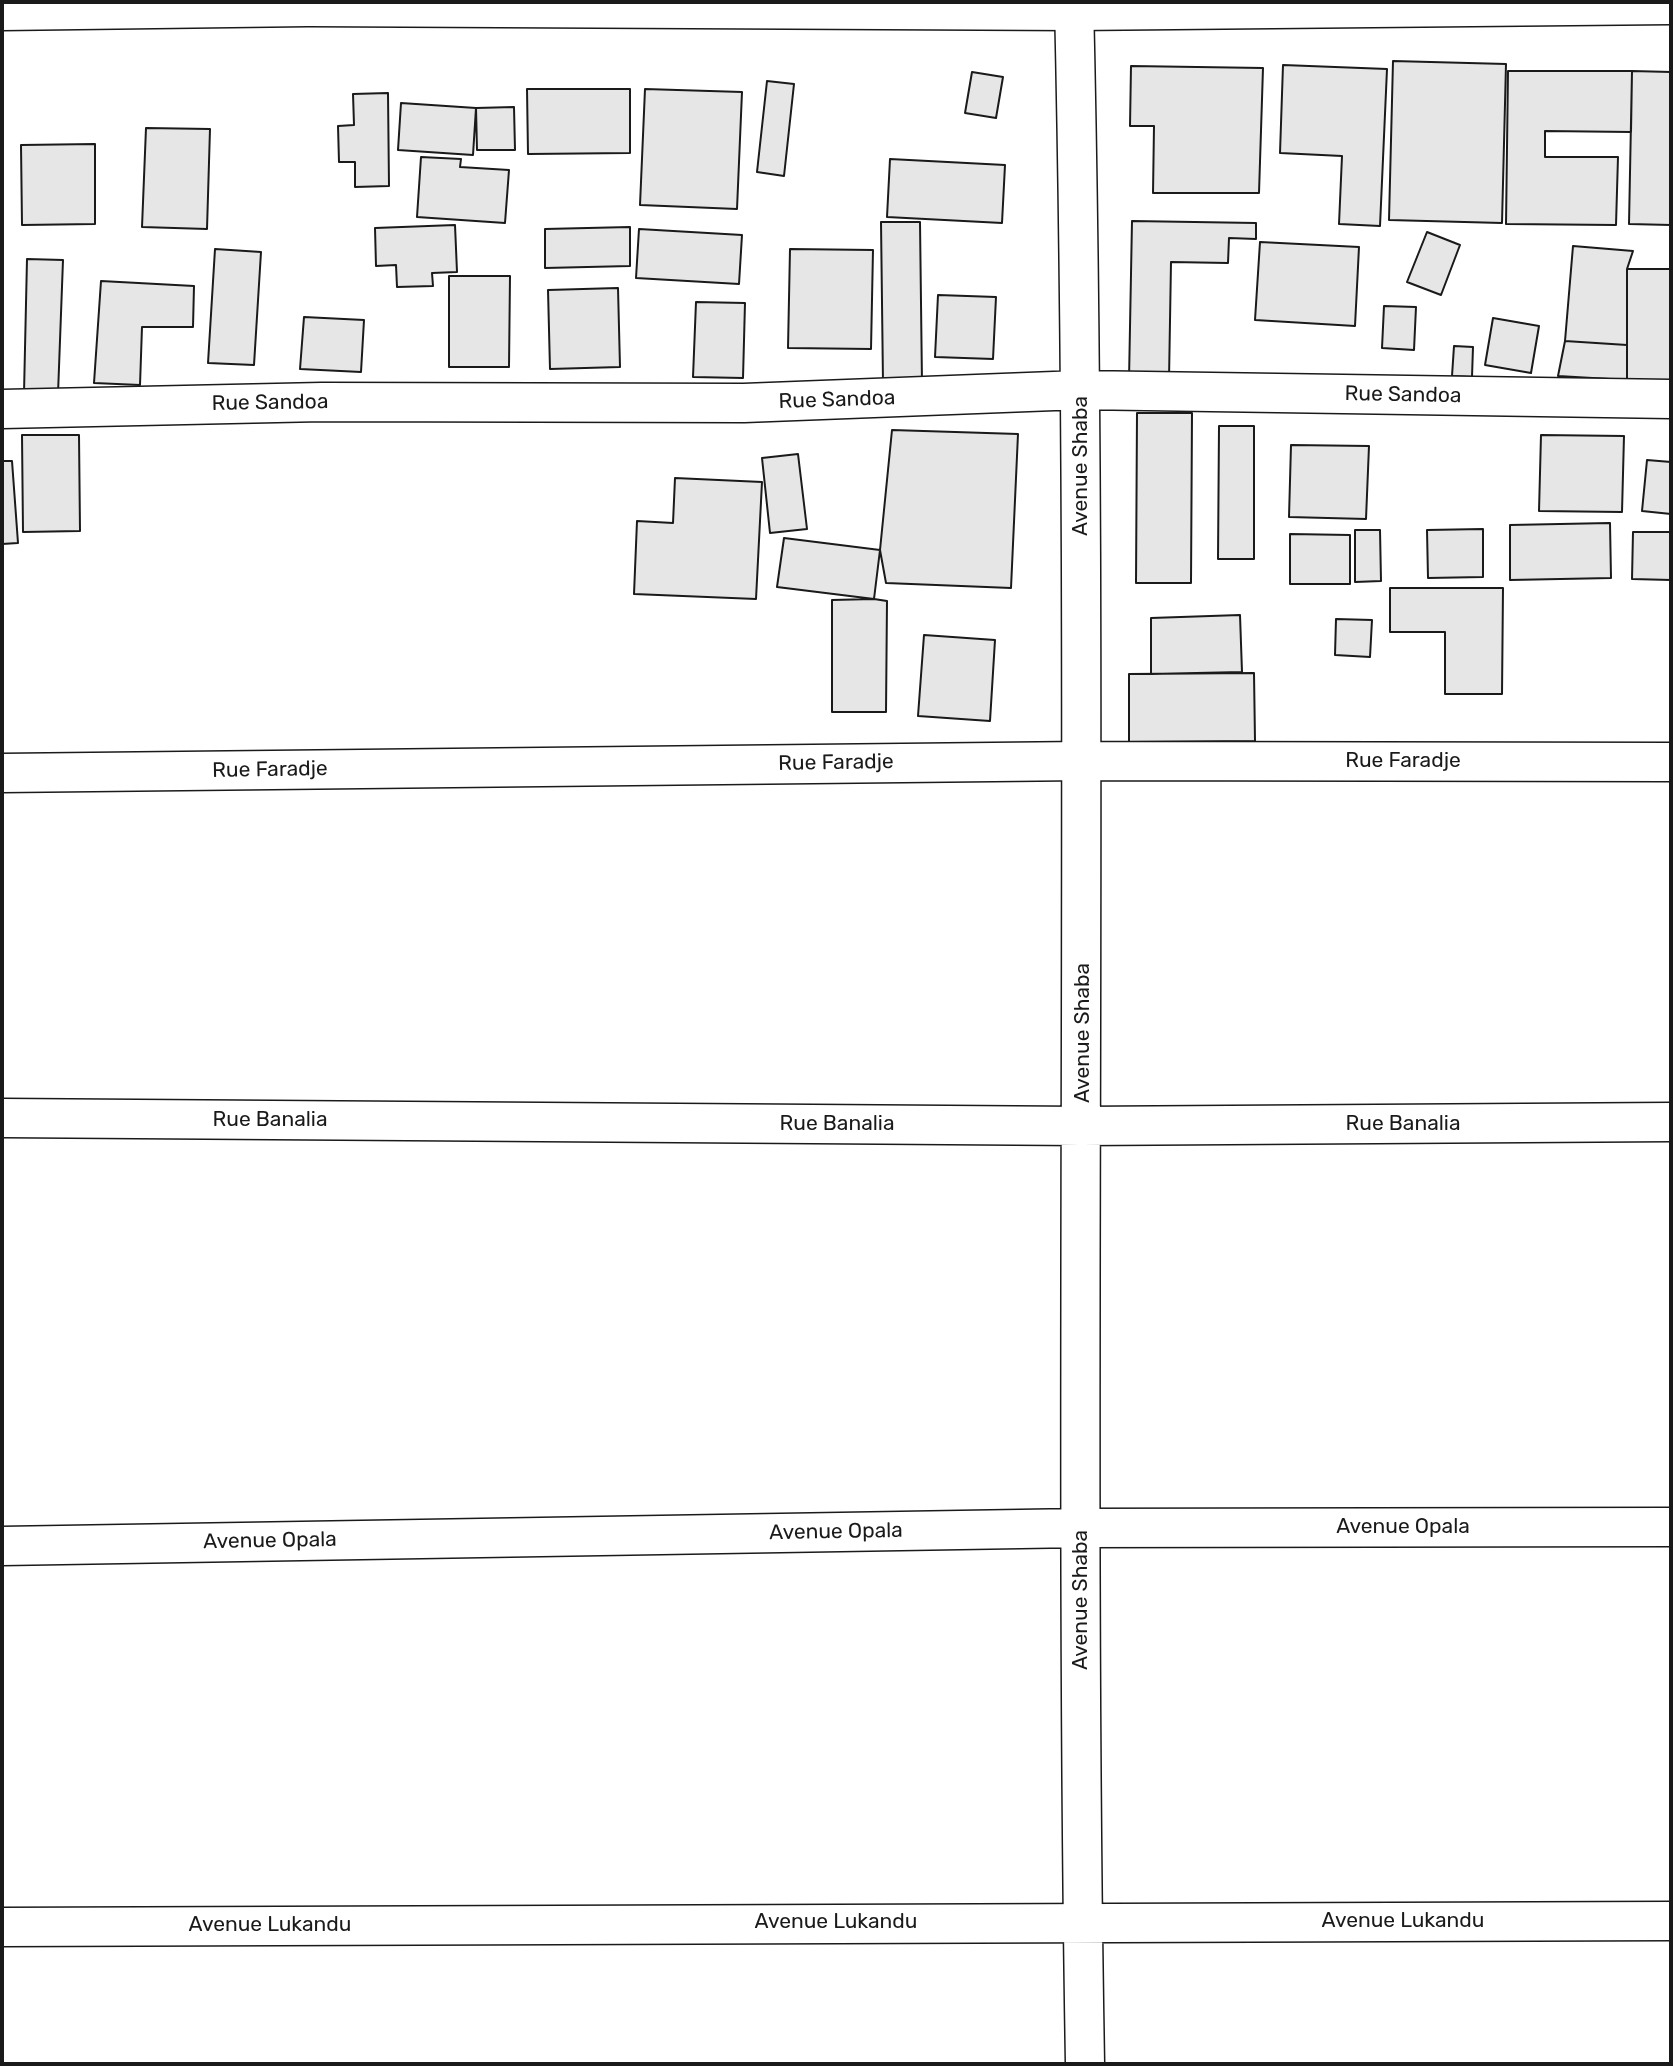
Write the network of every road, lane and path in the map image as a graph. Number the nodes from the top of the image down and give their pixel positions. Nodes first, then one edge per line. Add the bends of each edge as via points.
1 (1671, 5) edge
2 (1075, 6) edge
3 (2, 11) edge
4 (1080, 390) junction
5 (1671, 399) edge
6 (2, 409) edge
7 (1083, 761) junction
8 (1671, 762) edge
9 (2, 773) edge
10 (2, 1118) edge
11 (1671, 1122) edge
12 (1083, 1126) junction
13 (1671, 1527) edge
14 (1080, 1528) junction
15 (2, 1546) edge
16 (1083, 1921) junction
17 (1671, 1921) edge
18 (2, 1927) edge
19 (1085, 2064) edge

1 - 2 street
2 - 3 street via 308,6
2 - 4 street, Avenue Shaba
4 - 5 street, Rue Sandoa
4 - 6 street, Rue Sandoa via 744,403 322,402
4 - 7 street, Avenue Shaba
7 - 8 street, Rue Faradje
7 - 9 street, Rue Faradje
7 - 12 street, Avenue Shaba
10 - 12 street, Rue Banalia
11 - 12 street, Rue Banalia
12 - 14 street, Avenue Shaba
13 - 14 street, Avenue Opala
14 - 15 street, Avenue Opala
14 - 16 street, Avenue Shaba
16 - 17 street, Avenue Lukandu
16 - 18 street, Avenue Lukandu
16 - 19 street, Avenue Shaba

